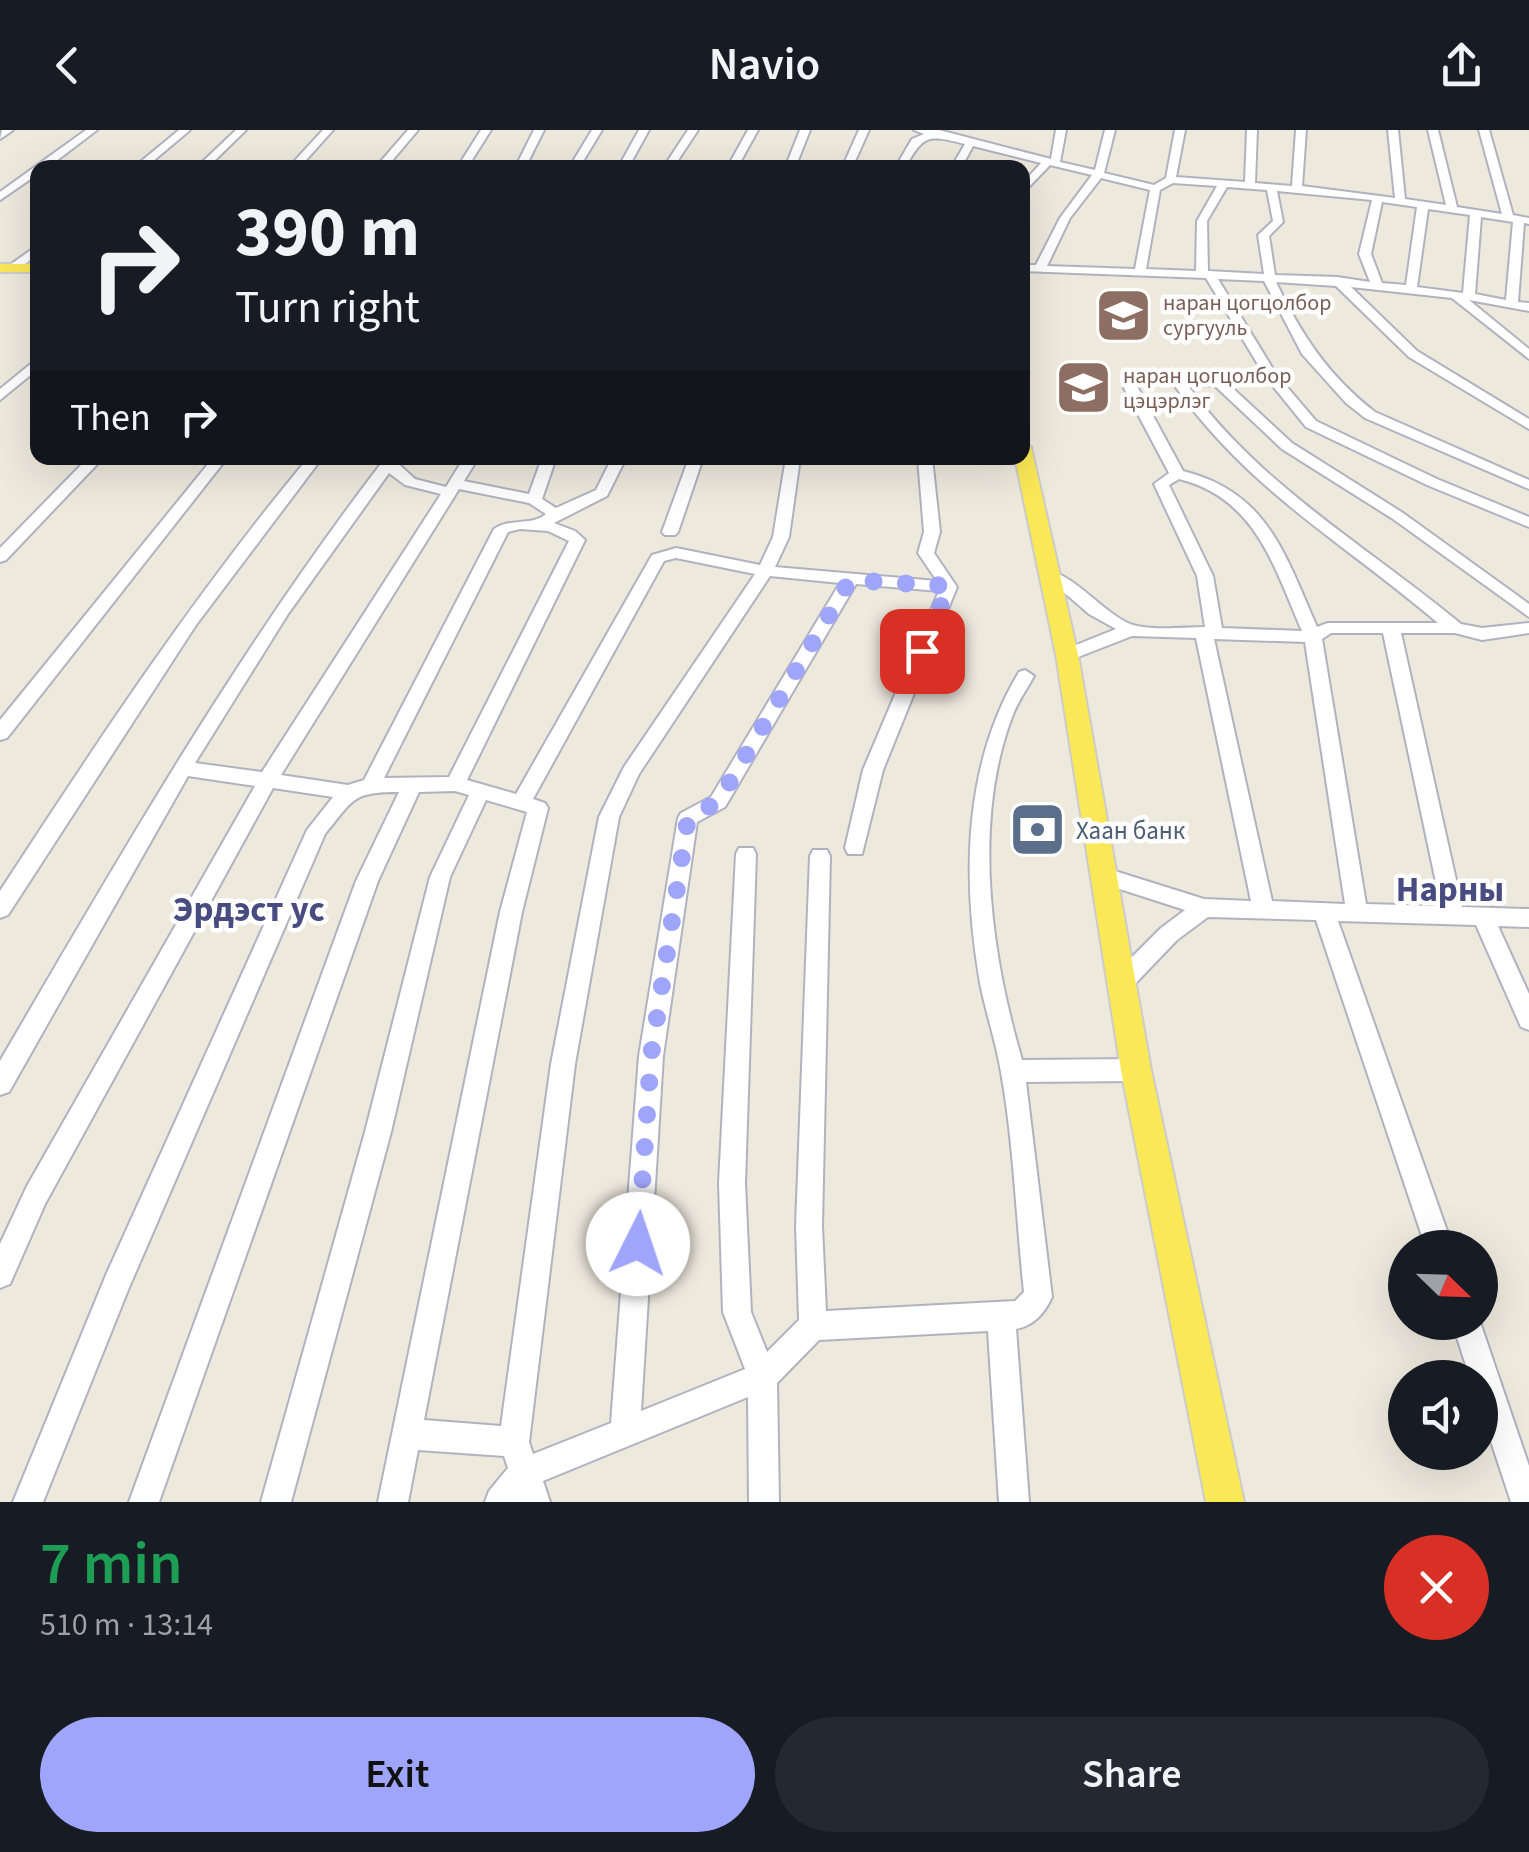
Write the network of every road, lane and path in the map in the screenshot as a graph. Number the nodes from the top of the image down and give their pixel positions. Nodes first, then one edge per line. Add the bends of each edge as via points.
1 (8, 130) edge
2 (92, 130) edge
3 (185, 130) edge
4 (241, 130) edge
5 (328, 130) edge
6 (413, 130) edge
7 (486, 130) edge
8 (539, 130) edge
9 (597, 130) edge
10 (644, 130) edge
11 (693, 130) edge
12 (753, 130) edge
13 (806, 130) edge
14 (864, 130) edge
15 (943, 130) edge
16 (1061, 130) edge
17 (1110, 130) edge
18 (1180, 130) edge
19 (1252, 130) edge
20 (1301, 130) edge
21 (1394, 130) edge
22 (1432, 130) edge
23 (1484, 130) edge
24 (924, 131) edge
25 (0, 136) edge
26 (970, 144) junction
27 (50, 160) edge
28 (148, 160) edge
29 (210, 160) edge
30 (300, 160) edge
31 (387, 160) edge
32 (467, 160) edge
33 (524, 160) edge
34 (579, 160) edge
35 (628, 160) edge
36 (673, 160) edge
37 (736, 160) edge
38 (793, 160) edge
39 (851, 160) edge
40 (904, 160) edge
41 (961, 160) edge
42 (1052, 162) junction
43 (1098, 174) junction
44 (30, 175) edge
45 (1171, 180) junction
46 (1030, 183) edge
47 (1224, 183) junction
48 (1250, 185) junction
49 (1272, 186) junction
50 (1155, 188) junction
51 (1298, 188) junction
52 (0, 197) edge
53 (1378, 198) junction
54 (1400, 202) junction
55 (1423, 204) junction
56 (1452, 208) junction
57 (1476, 212) junction
58 (1518, 219) edge
59 (30, 253) edge
60 (7, 268) edge
61 (1030, 268) edge
62 (1040, 268) junction
63 (1140, 272) junction
64 (1206, 275) junction
65 (1269, 277) junction
66 (1337, 280) junction
67 (1376, 283) junction
68 (1412, 286) junction
69 (1452, 292) junction
70 (1469, 295) junction
71 (1512, 303) junction
72 (1529, 306) edge
73 (1529, 355) edge
74 (30, 369) edge
75 (1271, 376) junction
76 (1218, 382) junction
77 (1132, 388) dead end
78 (0, 396) edge
79 (1529, 426) edge
80 (89, 465) edge
81 (214, 465) edge
82 (309, 465) edge
83 (380, 465) edge
84 (389, 465) edge
85 (467, 465) edge
86 (547, 465) edge
87 (616, 465) edge
88 (694, 465) edge
89 (792, 465) edge
90 (926, 465) edge
91 (1026, 465) edge
92 (1178, 474) junction
93 (1529, 485) edge
94 (452, 488) junction
95 (534, 500) junction
96 (549, 520) junction
97 (1529, 522) edge
98 (670, 532) dead end
99 (0, 556) edge
100 (765, 571) junction
101 (1052, 575) junction
102 (850, 580) junction
103 (949, 586) junction
104 (1529, 612) edge
105 (1455, 628) junction
106 (1529, 628) edge
107 (1391, 629) junction
108 (1130, 630) junction
109 (1209, 634) junction
110 (1313, 637) junction
111 (1067, 654) junction
112 (1026, 676) dead end
113 (0, 733) edge
114 (183, 768) junction
115 (268, 780) junction
116 (412, 786) junction
117 (360, 788) junction
118 (468, 788) junction
119 (521, 802) junction
120 (855, 848) dead end
121 (746, 854) dead end
122 (820, 856) dead end
123 (1102, 875) junction
124 (0, 908) edge
125 (1204, 908) junction
126 (1263, 908) junction
127 (1324, 911) junction
128 (1357, 912) junction
129 (1454, 914) junction
130 (1482, 915) junction
131 (1529, 918) edge
132 (1122, 982) junction
133 (1529, 1020) edge
134 (1013, 1070) junction
135 (1136, 1070) junction
136 (0, 1084) edge
137 (1434, 1230) edge
138 (0, 1274) edge
139 (1001, 1315) junction
140 (813, 1326) junction
141 (1472, 1340) edge
142 (762, 1376) junction
143 (625, 1432) junction
144 (406, 1434) junction
145 (514, 1442) junction
146 (524, 1473) junction
147 (28, 1502) edge
148 (144, 1502) edge
149 (276, 1502) edge
150 (393, 1502) edge
151 (500, 1502) edge
152 (535, 1502) edge
153 (764, 1502) edge
154 (1014, 1502) edge
155 (1225, 1502) edge
156 (1526, 1502) edge

1 - 25 street
2 - 27 street
3 - 28 street
4 - 29 street
5 - 30 street
6 - 31 street
7 - 32 street
8 - 33 street
9 - 34 street
10 - 35 street
11 - 36 street
12 - 37 street
13 - 38 street
14 - 39 street
15 - 24 street
16 - 42 street
17 - 43 street
18 - 45 street
19 - 48 street
20 - 51 street
21 - 54 street
22 - 56 street
23 - 58 street
24 - 26 street
24 - 40 street
26 - 41 street
26 - 42 street via 1008,146
42 - 43 street
42 - 46 street
43 - 50 street
43 - 62 street
44 - 52 street
45 - 47 street
45 - 50 street
47 - 48 street
47 - 64 street via 1202,221
48 - 49 street
49 - 51 street
49 - 65 street via 1278,222 1263,235
50 - 63 street
51 - 53 street
53 - 54 street
53 - 67 street via 1364,254
54 - 55 street
55 - 56 street
55 - 68 street
56 - 57 street
57 - 58 street
57 - 70 street
58 - 71 street
59 - 60 street
61 - 62 street
62 - 63 street
63 - 64 street
64 - 65 street
64 - 75 street
65 - 66 street
65 - 93 street via 1302,350 1354,404
66 - 67 street
66 - 79 street via 1413,354
67 - 68 street
68 - 69 street
69 - 70 street
69 - 73 street
70 - 71 street
71 - 72 street
74 - 78 street
75 - 76 street
75 - 97 street via 1326,433
76 - 104 street via 1287,446 1398,516
76 - 105 street via 1171,382 1264,480
77 - 92 street
80 - 99 street
81 - 113 street
82 - 124 street via 203,603
83 - 114 street
84 - 94 street via 410,482
85 - 94 street
86 - 95 street
87 - 96 street via 602,493
88 - 98 street
89 - 100 street via 781,536
90 - 103 street via 932,532 926,553
91 - 101 main road
92 - 109 street via 1161,484 1205,576
92 - 110 street via 1201,480 1254,516
94 - 95 street
94 - 115 street
95 - 96 street
96 - 117 street via 502,529
96 - 118 street via 578,540
100 - 102 street
100 - 119 street via 676,553 658,558
100 - 145 street via 631,772 609,818 563,1064
101 - 108 street
101 - 111 main road
102 - 103 street
102 - 143 street via 718,802 688,818 651,1056
103 - 120 street via 873,770
105 - 106 street via 1482,634
105 - 107 street
107 - 110 street via 1328,628
107 - 129 street
108 - 109 street
108 - 111 street
109 - 110 street
109 - 126 street
110 - 128 street
111 - 123 main road
112 - 134 street via 1011,695 999,732 981,817 996,1020
114 - 115 street
114 - 136 street
115 - 117 street
115 - 138 street via 36,1196
116 - 117 street
116 - 118 street
116 - 148 street via 367,881
117 - 147 street via 317,830
118 - 119 street
118 - 149 street
119 - 144 street via 538,808
121 - 142 street via 732,1183 737,1312
122 - 140 street via 809,1226
123 - 125 street
123 - 132 main road
125 - 126 street
125 - 132 street
126 - 127 street
127 - 128 street
127 - 137 street
128 - 129 street
129 - 130 street
130 - 131 street
130 - 133 street
132 - 135 main road
134 - 135 street
134 - 139 street via 1038,1298 1020,1315
135 - 155 main road
139 - 140 street
139 - 154 street
140 - 142 street
141 - 156 street
142 - 143 street
142 - 153 street
143 - 146 street
144 - 145 street
144 - 150 street
145 - 146 street
146 - 151 street
146 - 152 street

